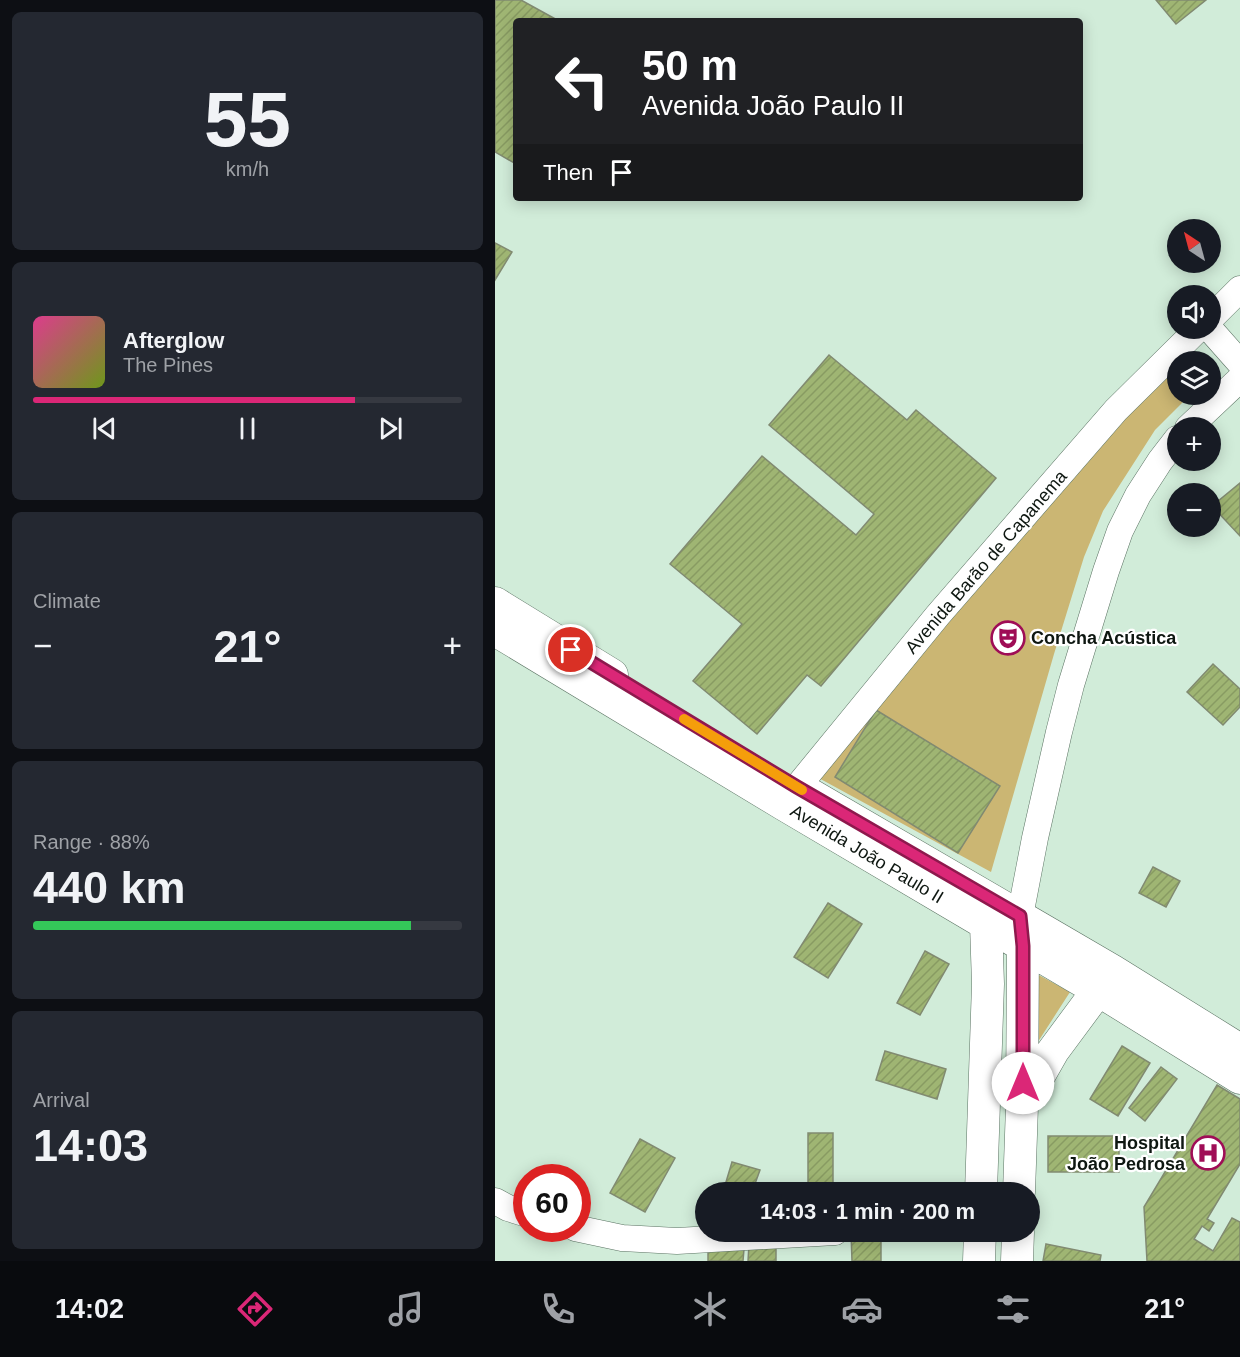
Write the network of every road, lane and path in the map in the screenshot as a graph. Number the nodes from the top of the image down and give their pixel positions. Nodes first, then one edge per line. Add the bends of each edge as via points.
1 (1240, 290) edge
2 (1221, 308) edge
3 (1188, 339) edge
4 (1219, 339) edge
5 (1240, 363) edge
6 (1240, 379) edge
7 (1200, 417) edge
8 (1167, 451) edge
9 (495, 603) edge
10 (495, 630) edge
11 (790, 796) junction
12 (985, 924) junction
13 (1030, 931) junction
14 (1105, 981) junction
15 (988, 984) junction
16 (1240, 1050) edge
17 (1240, 1078) edge
18 (1022, 1106) junction
19 (981, 1182) edge
20 (1019, 1182) edge
21 (495, 1201) edge
22 (513, 1210) edge
23 (591, 1231) edge
24 (695, 1240) edge
25 (980, 1242) edge
26 (1018, 1242) edge
27 (979, 1261) edge
28 (1017, 1261) edge

1 - 2 street
3 - 11 street, Avenida Barão de Capanema via 1116,411 938,615
4 - 5 street
6 - 7 street
8 - 13 street via 1138,495 1121,531 1071,685 1035,838
9 - 11 main road, Avenida João Paulo II via 666,708
10 - 11 main road, Avenida João Paulo II
11 - 12 main road, Avenida João Paulo II
11 - 13 main road, Avenida João Paulo II
12 - 13 main road, Avenida João Paulo II
12 - 15 main road
13 - 14 main road, Avenida João Paulo II
13 - 15 main road
13 - 18 main road
14 - 16 main road, Avenida João Paulo II
14 - 17 main road, Avenida João Paulo II
14 - 18 main road via 1053,1051
15 - 19 main road
18 - 20 main road
21 - 22 street
23 - 24 street via 622,1238
25 - 27 main road
26 - 28 main road

